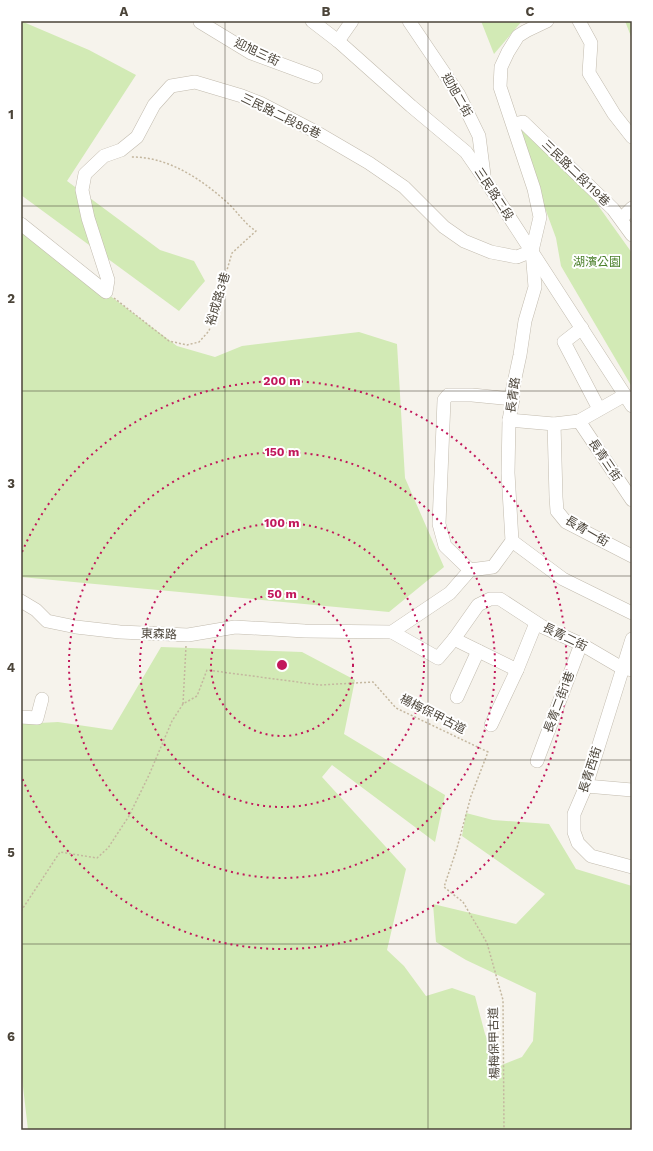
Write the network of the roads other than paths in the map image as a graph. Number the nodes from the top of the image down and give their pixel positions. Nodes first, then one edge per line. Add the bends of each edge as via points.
1 (312, 21) edge
2 (352, 21) edge
3 (409, 21) edge
4 (548, 21) edge
5 (579, 21) edge
6 (199, 22) edge
7 (338, 41) junction
8 (316, 77) dead end
9 (512, 124) junction
10 (632, 137) edge
11 (484, 178) junction
12 (632, 208) edge
13 (621, 220) junction
14 (21, 224) edge
15 (632, 235) edge
16 (532, 251) junction
17 (582, 328) junction
18 (513, 399) junction
19 (628, 400) edge
20 (599, 409) junction
21 (509, 420) junction
22 (579, 421) junction
23 (554, 424) junction
24 (632, 500) edge
25 (512, 541) junction
26 (632, 556) edge
27 (470, 570) junction
28 (21, 601) edge
29 (632, 613) edge
30 (536, 623) junction
31 (392, 632) junction
32 (454, 639) junction
33 (632, 639) edge
34 (581, 644) junction
35 (478, 651) junction
36 (627, 669) edge
37 (517, 670) junction
38 (457, 697) dead end
39 (42, 699) dead end
40 (21, 718) edge
41 (491, 725) dead end
42 (537, 761) dead end
43 (586, 786) junction
44 (632, 790) edge
45 (632, 867) edge

1 - 7 street, 三民路二段
2 - 7 street
3 - 11 street, 迎旭二街 via 460,95 479,136
4 - 9 street via 518,36 501,67 500,86
5 - 10 street via 591,43 589,73 614,114
6 - 8 street, 迎旭三街 via 251,53
7 - 11 street, 三民路二段 via 466,152
9 - 13 street, 三民路二段119巷 via 523,122 613,209
9 - 16 street via 534,189 540,217
11 - 16 street, 三民路二段
12 - 13 street
13 - 15 street, 三民路二段119巷
14 - 16 street, 三民路二段86巷 via 106,292 108,280 88,218 82,190 85,174 104,156 121,150 137,137 154,105 171,86 195,82 260,103 369,163 404,187 444,227 464,241 491,252 517,257
16 - 17 street, 三民路二段
16 - 18 street, 長青路 via 535,287 525,321 512,392
17 - 19 street, 三民路二段
17 - 20 street via 564,342
18 - 21 street, 長青路
18 - 27 street via 448,395 444,400 439,524 446,546
19 - 20 street
20 - 22 street
21 - 23 street
21 - 25 street, 長青路 via 508,473
22 - 23 street
22 - 24 street, 長青三街
23 - 26 street, 長青一街 via 557,511 566,522
25 - 27 street via 493,567
25 - 29 street via 563,579
27 - 31 street via 450,593
28 - 31 street, 東森路 via 47,620 76,627 120,632 188,635 235,627
30 - 32 street, 長青二街 via 500,599 490,599 478,605
30 - 34 street, 長青二街
30 - 37 street
31 - 32 street via 438,658
32 - 35 street
33 - 36 street, 長青西街
34 - 36 street, 長青二街
34 - 42 street, 長青二街1巷
35 - 37 street
35 - 38 street
36 - 43 street, 長青西街
37 - 41 street
39 - 40 street via 37,718
43 - 44 street
43 - 45 street, 長青西街 via 574,814 574,832 578,843 591,856

